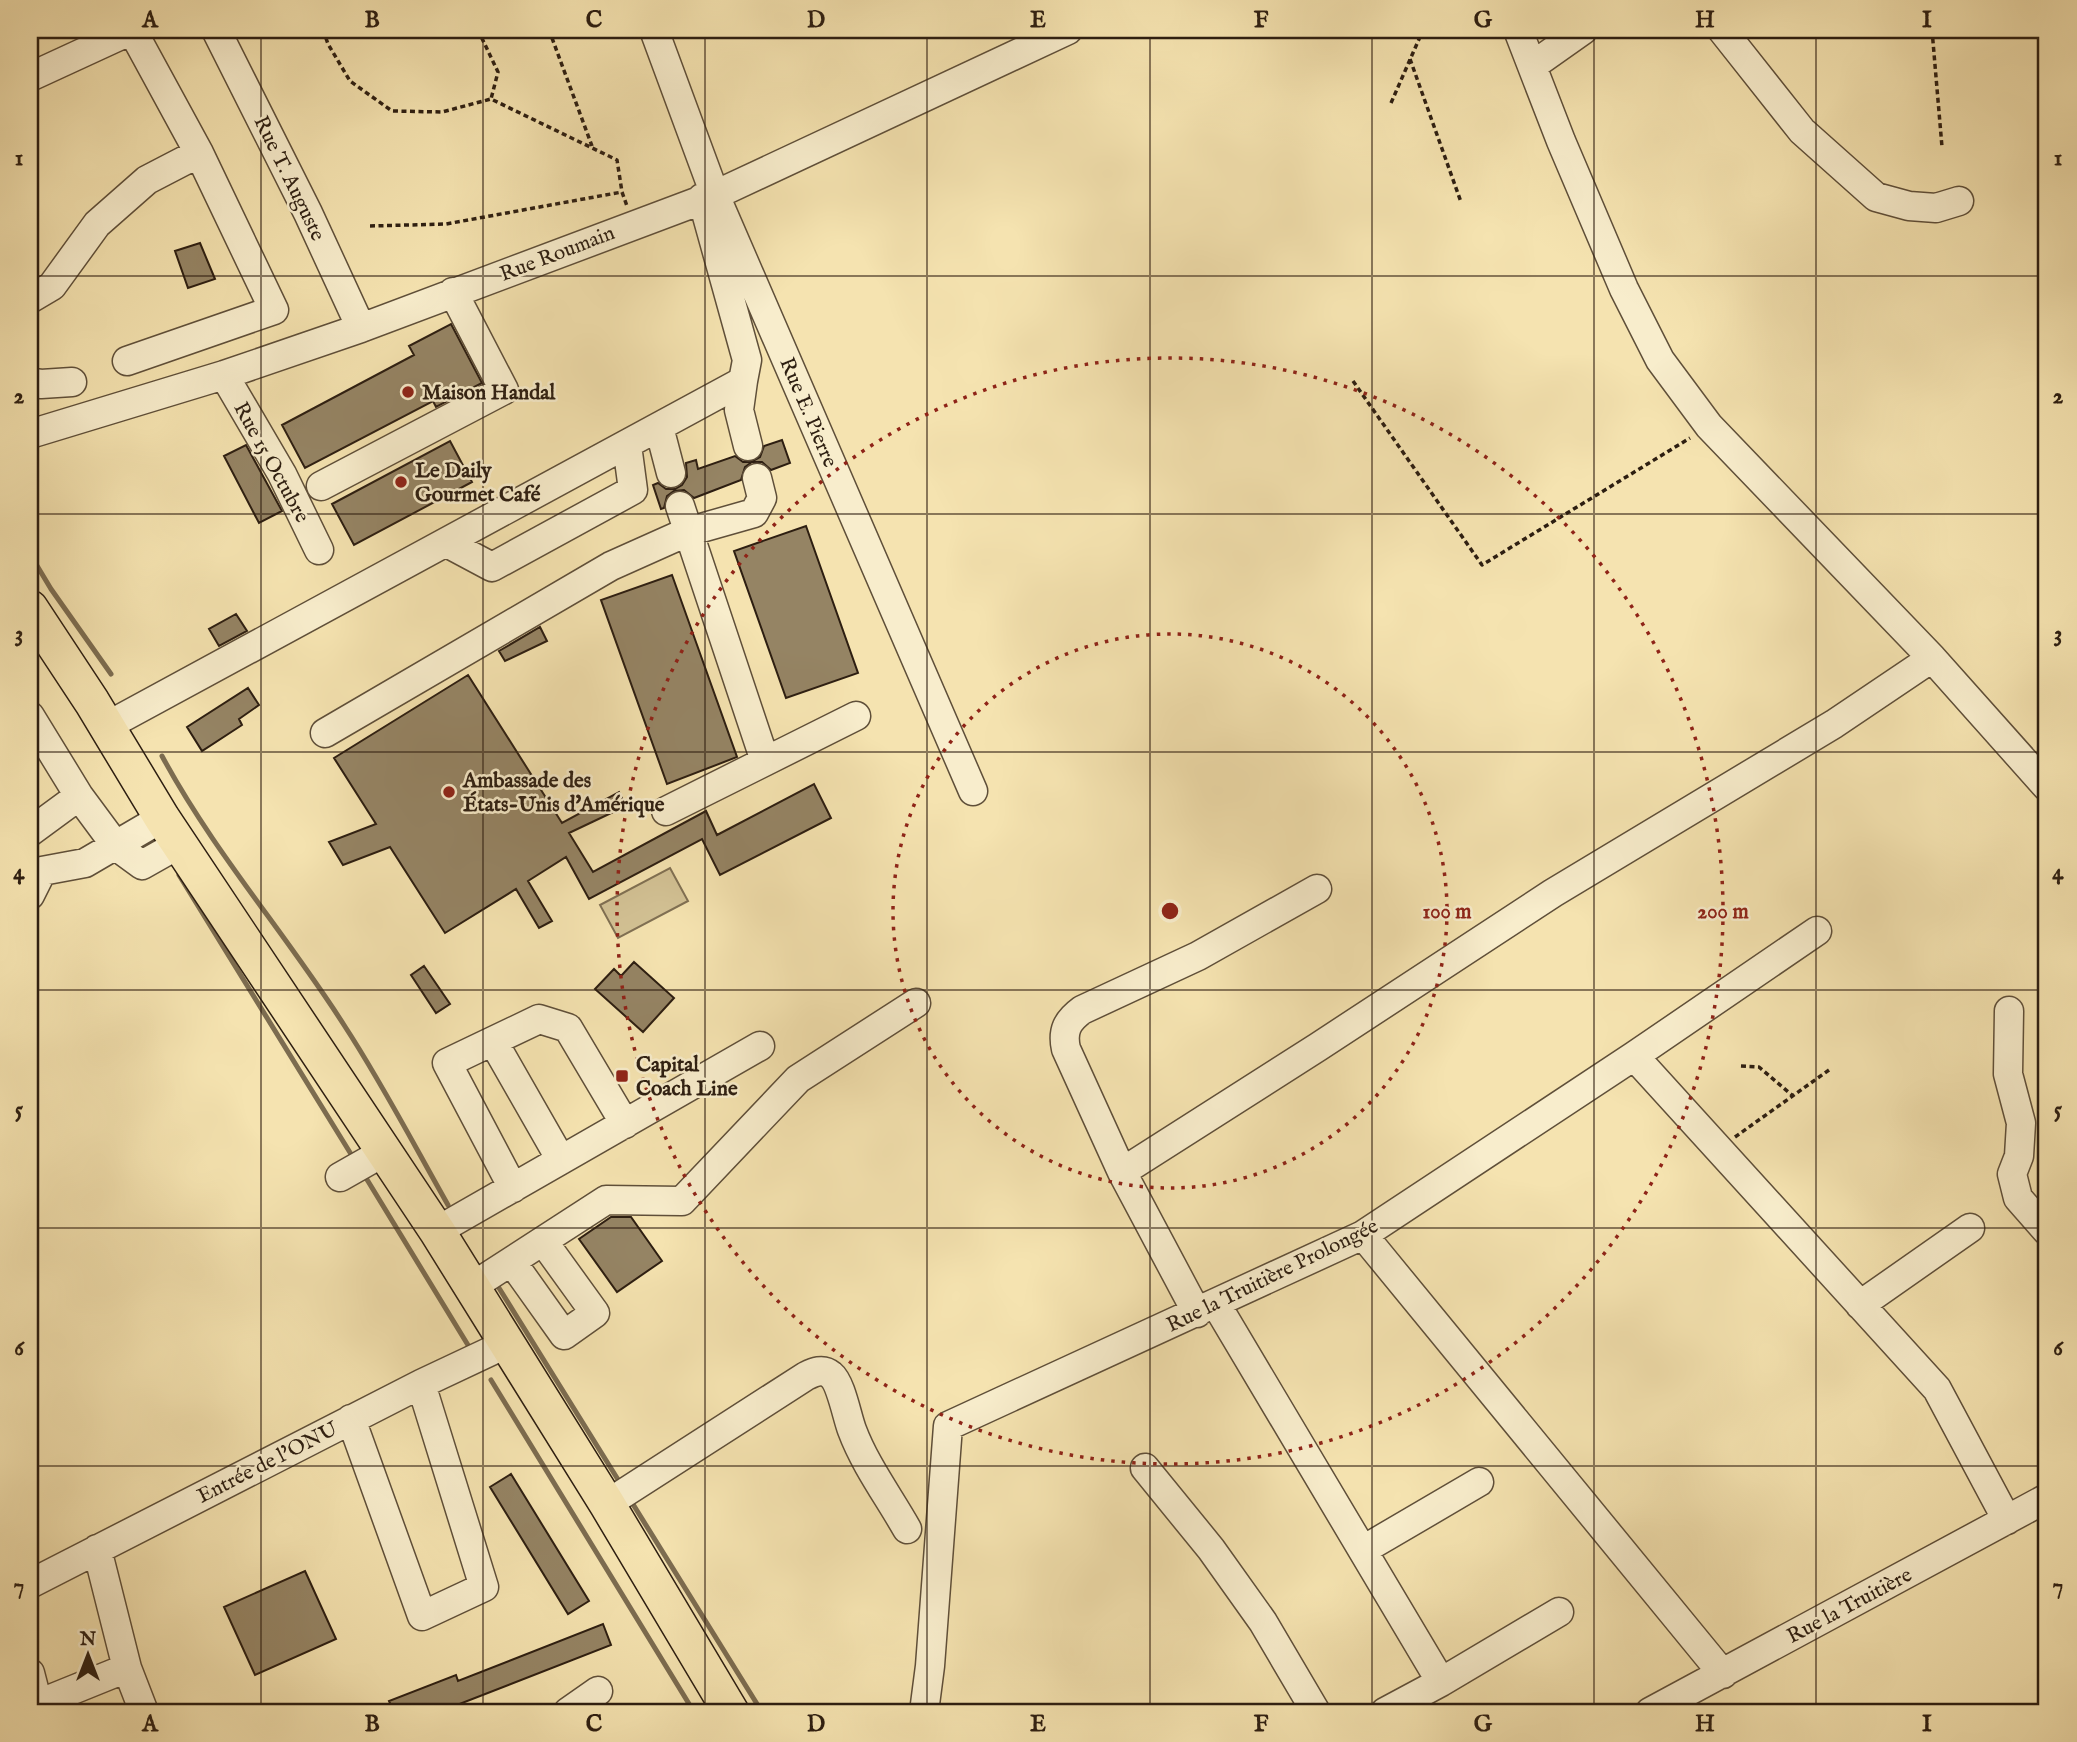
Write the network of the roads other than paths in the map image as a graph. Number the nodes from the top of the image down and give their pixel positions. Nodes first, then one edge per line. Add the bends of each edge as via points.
1 (132, 30) edge
2 (216, 30) edge
3 (654, 30) edge
4 (1068, 30) edge
5 (1518, 30) edge
6 (1583, 30) edge
7 (1722, 30) edge
8 (1532, 66) junction
9 (30, 77) edge
10 (199, 153) junction
11 (708, 197) junction
12 (1959, 201) dead end
13 (453, 292) junction
14 (30, 299) edge
15 (361, 328) junction
16 (127, 361) dead end
17 (224, 375) junction
18 (743, 381) junction
19 (30, 382) edge
20 (72, 382) dead end
21 (713, 398) junction
22 (738, 410) junction
23 (659, 428) junction
24 (30, 435) edge
25 (627, 445) junction
26 (748, 446) dead end
27 (671, 473) dead end
28 (757, 478) dead end
29 (321, 486) dead end
30 (683, 519) junction
31 (447, 543) junction
32 (319, 550) dead end
33 (30, 608) edge
34 (1932, 658) junction
35 (30, 716) edge
36 (856, 716) dead end
37 (107, 726) junction
38 (325, 733) dead end
39 (765, 761) junction
40 (2047, 787) edge
41 (973, 791) dead end
42 (79, 796) junction
43 (666, 810) dead end
44 (171, 831) junction
45 (30, 832) edge
46 (116, 846) junction
47 (34, 878) edge
48 (1317, 889) dead end
49 (1816, 931) dead end
50 (916, 1003) dead end
51 (2009, 1011) dead end
52 (493, 1041) junction
53 (760, 1046) dead end
54 (1634, 1056) junction
55 (625, 1124) junction
56 (384, 1152) junction
57 (561, 1160) junction
58 (1122, 1172) junction
59 (340, 1177) dead end
60 (513, 1188) junction
61 (1970, 1228) dead end
62 (437, 1231) junction
63 (2047, 1231) edge
64 (1363, 1235) junction
65 (543, 1241) junction
66 (512, 1262) junction
67 (470, 1288) junction
68 (1860, 1305) junction
69 (1206, 1308) junction
70 (506, 1343) junction
71 (421, 1384) junction
72 (351, 1419) junction
73 (1145, 1468) dead end
74 (1479, 1482) dead end
75 (2047, 1498) edge
76 (607, 1504) junction
77 (2007, 1520) junction
78 (907, 1529) dead end
79 (97, 1549) junction
80 (1363, 1550) junction
81 (30, 1584) edge
82 (1559, 1612) dead end
83 (127, 1668) junction
84 (30, 1674) edge
85 (1723, 1674) junction
86 (1441, 1682) junction
87 (598, 1691) dead end
88 (144, 1712) edge
89 (568, 1712) edge
90 (731, 1712) edge
91 (924, 1712) edge
92 (1316, 1712) edge
93 (1385, 1712) edge
94 (1650, 1712) edge

1 - 9 street
1 - 10 street
2 - 15 street, Rue T. Auguste
3 - 11 street, Rue E. Pierre
4 - 11 street, Rue Roumain
5 - 8 street
6 - 8 street
7 - 12 street via 1802,131 1876,197 1936,208
8 - 34 street via 1625,289 1660,359 1709,426
10 - 14 street via 148,180 97,224 52,286
10 - 16 street via 274,310
11 - 13 street, Rue Roumain
11 - 18 street via 747,360
11 - 41 street, Rue E. Pierre
13 - 15 street, Rue Roumain
13 - 29 street via 504,390
15 - 17 street, Rue Roumain
17 - 24 street, Rue Roumain
17 - 32 street, Rue 15 Octubre via 282,474
18 - 21 street
18 - 22 street
19 - 20 street
21 - 22 street
21 - 23 street
22 - 26 street
23 - 25 street
23 - 27 street
25 - 31 street
25 - 31 street via 633,490 504,561 492,567
28 - 30 street via 762,498 754,513
30 - 38 street
30 - 39 street
31 - 37 street
33 - 37 main road
34 - 40 street
34 - 58 street via 1833,724 1553,892
35 - 42 street
36 - 39 street
37 - 44 main road
39 - 43 street
42 - 45 street
42 - 46 street
44 - 46 street
44 - 56 main road
46 - 47 street via 85,863
48 - 58 street via 1198,956 1071,1017 1065,1026 1066,1049
49 - 54 street, Rue la Truitière Prolongée
50 - 65 street via 798,1079 682,1201 606,1200
51 - 63 street via 2008,1073 2021,1122 2019,1156 2012,1174 2018,1198
52 - 55 street via 539,1019 568,1028
52 - 57 street
52 - 60 street via 446,1063
53 - 55 street
54 - 64 street, Rue la Truitière Prolongée
54 - 68 street
55 - 57 street
56 - 59 street
56 - 62 main road
57 - 60 street
58 - 69 street
60 - 62 street
61 - 68 street
62 - 67 main road
64 - 69 street, Rue la Truitière Prolongée
64 - 85 street
65 - 66 street
65 - 66 street via 594,1313 564,1335
66 - 67 street
67 - 70 main road
68 - 77 street via 1937,1390
69 - 80 street
69 - 91 street, Rue la Truitière Prolongée via 948,1426
70 - 71 street, Entrée de l'ONU
70 - 76 main road
71 - 72 street, Entrée de l'ONU
71 - 72 street via 484,1587 422,1616
72 - 79 street, Entrée de l'ONU
73 - 92 street via 1263,1622
74 - 80 street
75 - 77 street, Rue la Truitière
76 - 78 street via 806,1376 824,1371 836,1382 857,1442
76 - 90 main road
77 - 85 street, Rue la Truitière
79 - 81 street, Entrée de l'ONU
79 - 83 street
80 - 86 street
82 - 86 street
83 - 84 street via 38,1704
83 - 88 street
85 - 94 street, Rue la Truitière
86 - 93 street
87 - 89 street

